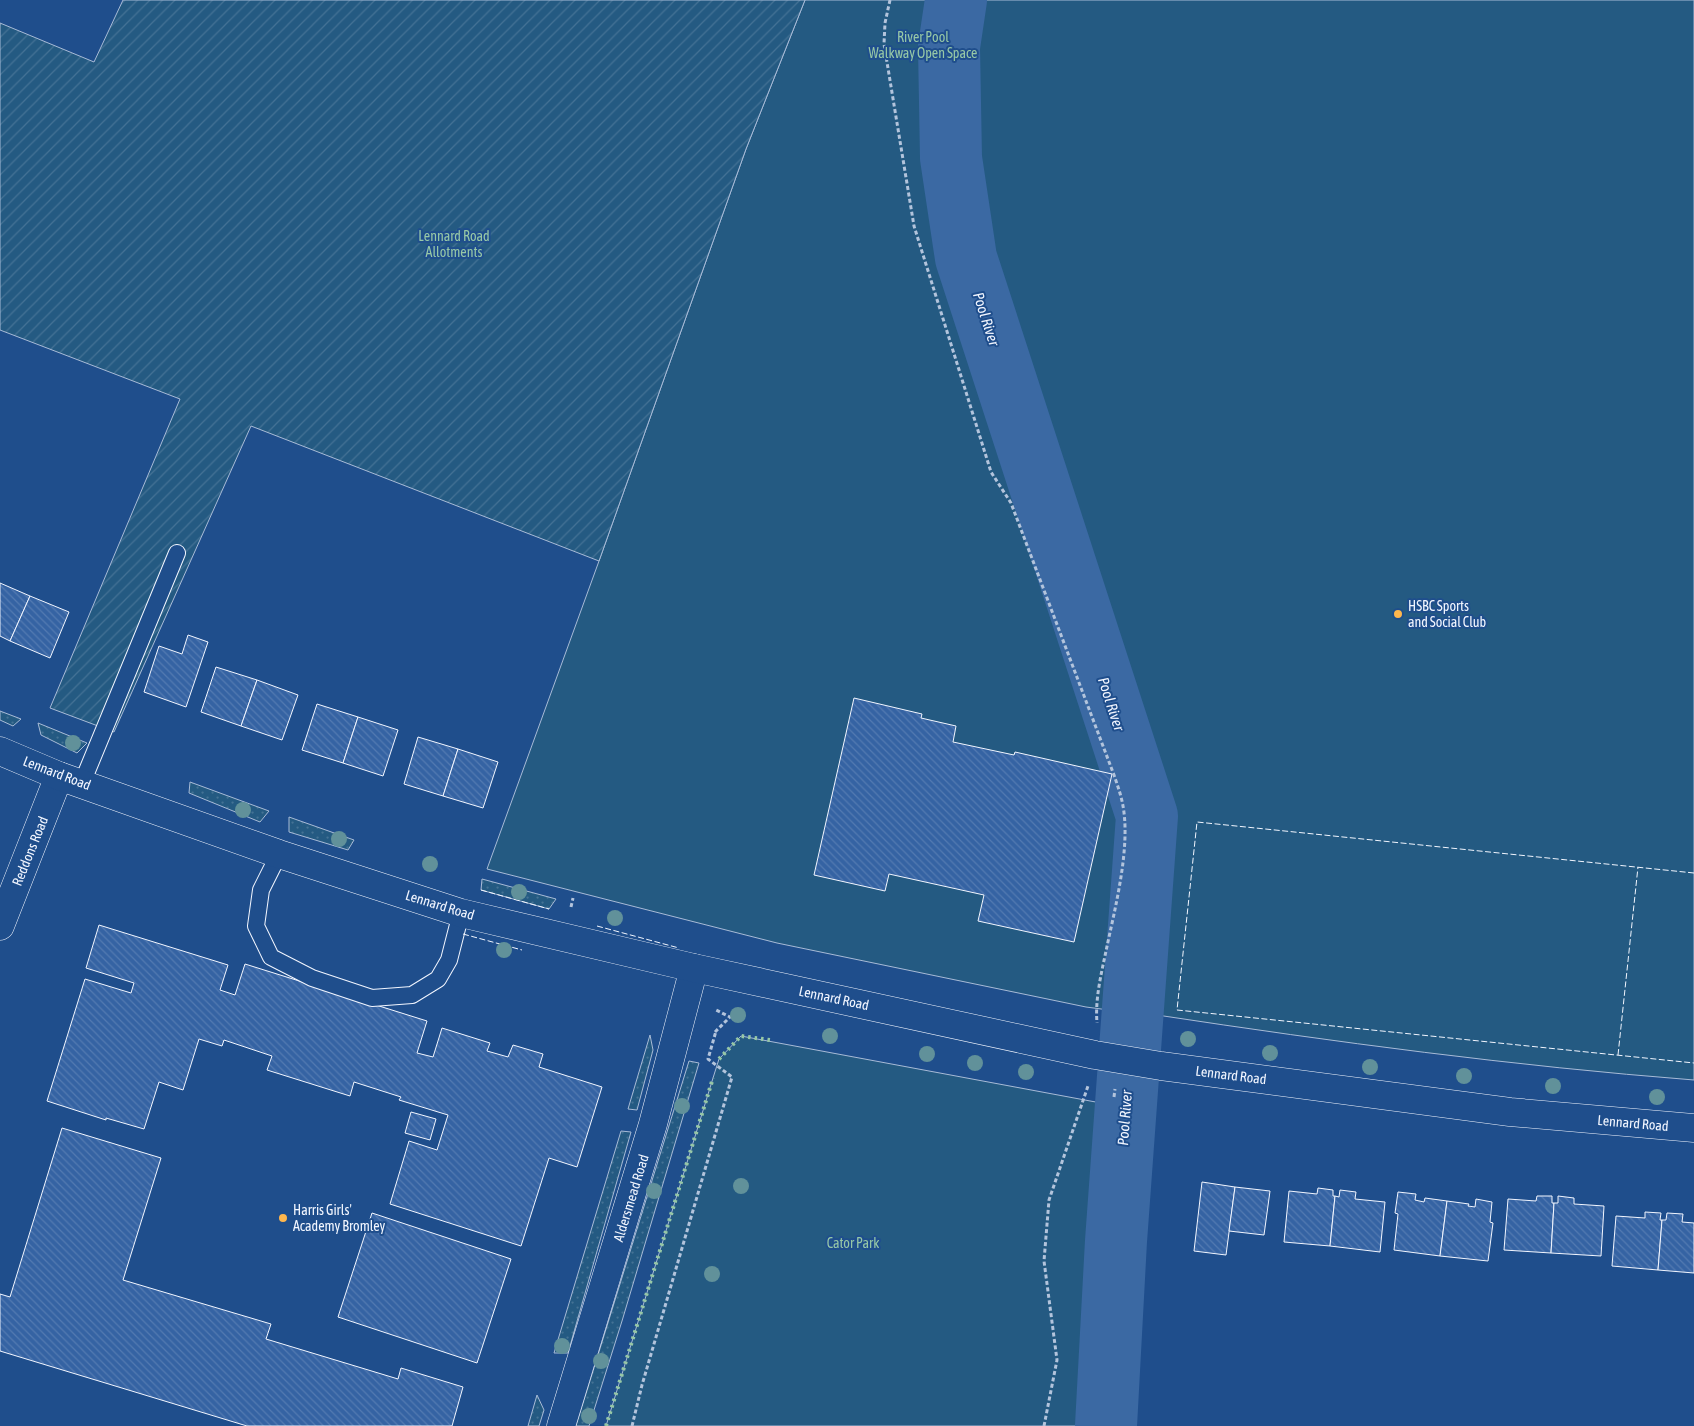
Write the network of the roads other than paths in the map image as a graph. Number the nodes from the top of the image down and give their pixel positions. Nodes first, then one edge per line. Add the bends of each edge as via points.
1 (177, 552) dead end
2 (0, 751) edge
3 (71, 780) junction
4 (279, 854) junction
5 (461, 913) junction
6 (0, 926) edge
7 (694, 968) junction
8 (1694, 1128) edge
9 (561, 1426) edge

1 - 3 lane
2 - 3 street, Lennard Road
3 - 4 street, Lennard Road
3 - 6 street, Reddons Road
4 - 5 street, Lennard Road
4 - 5 lane via 261,890 256,926 271,957 312,978 372,998 412,995 438,979 449,960
5 - 7 street, Lennard Road
7 - 8 street, Lennard Road via 1095,1055 1161,1066 1510,1112
7 - 9 street, Aldersmead Road via 653,1124

